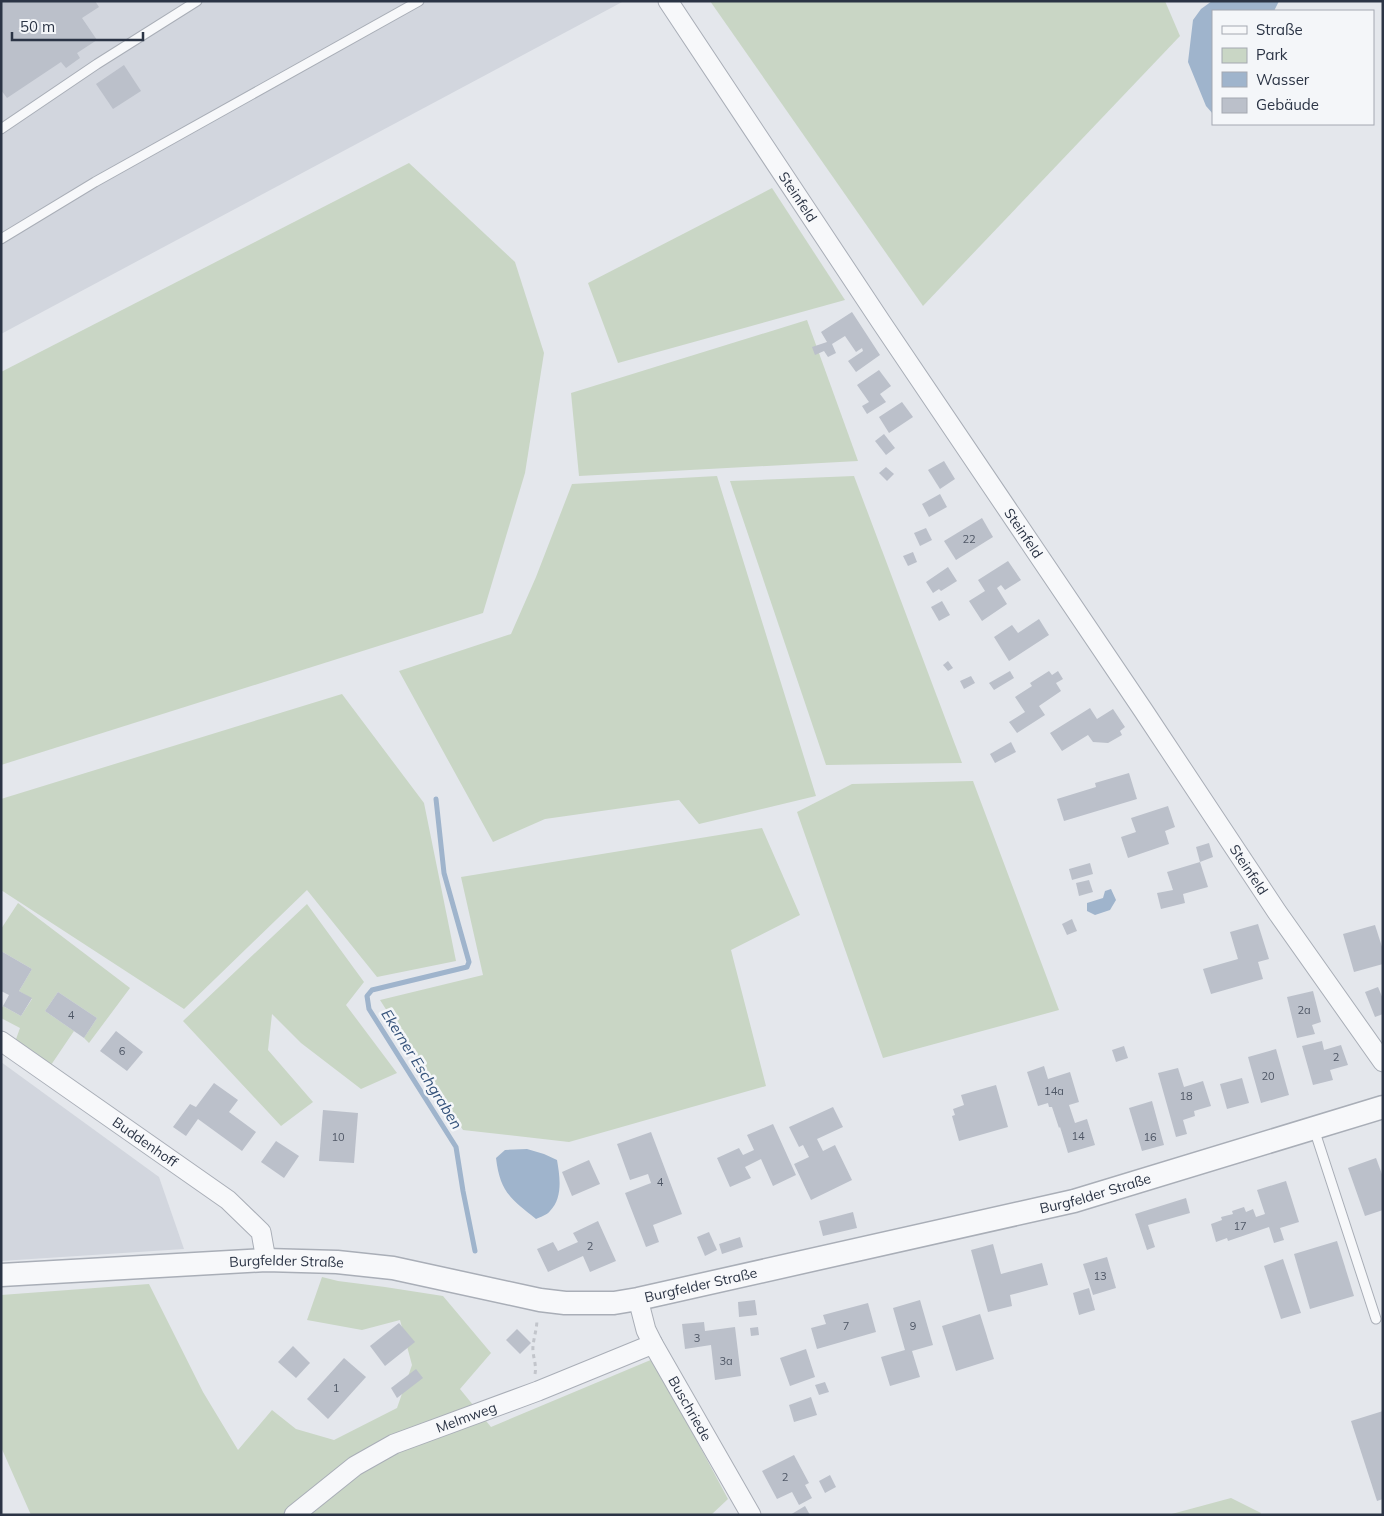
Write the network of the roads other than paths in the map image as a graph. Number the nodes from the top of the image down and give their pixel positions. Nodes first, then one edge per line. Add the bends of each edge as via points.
1 (197, 1) edge
2 (419, 1) edge
3 (668, 1) edge
4 (1, 129) edge
5 (1, 239) edge
6 (1, 1040) edge
7 (1383, 1062) edge
8 (1383, 1108) edge
9 (1314, 1129) junction
10 (266, 1260) junction
11 (1, 1275) edge
12 (638, 1299) junction
13 (1376, 1319) dead end
14 (653, 1344) junction
15 (294, 1515) edge
16 (751, 1515) edge

1 - 4 lane
2 - 5 lane via 95,182
3 - 7 street, Steinfeld via 1276,912
6 - 10 street, Buddenhoff via 228,1200 261,1232
8 - 9 street, Burgfelder Straße
9 - 12 street, Burgfelder Straße via 1074,1201
9 - 13 lane
10 - 11 street, Burgfelder Straße
10 - 12 street, Burgfelder Straße via 393,1268 565,1303 614,1303
12 - 14 street, Buschriede
14 - 15 street, Melmweg via 538,1392 394,1444 355,1466
14 - 16 street, Buschriede

